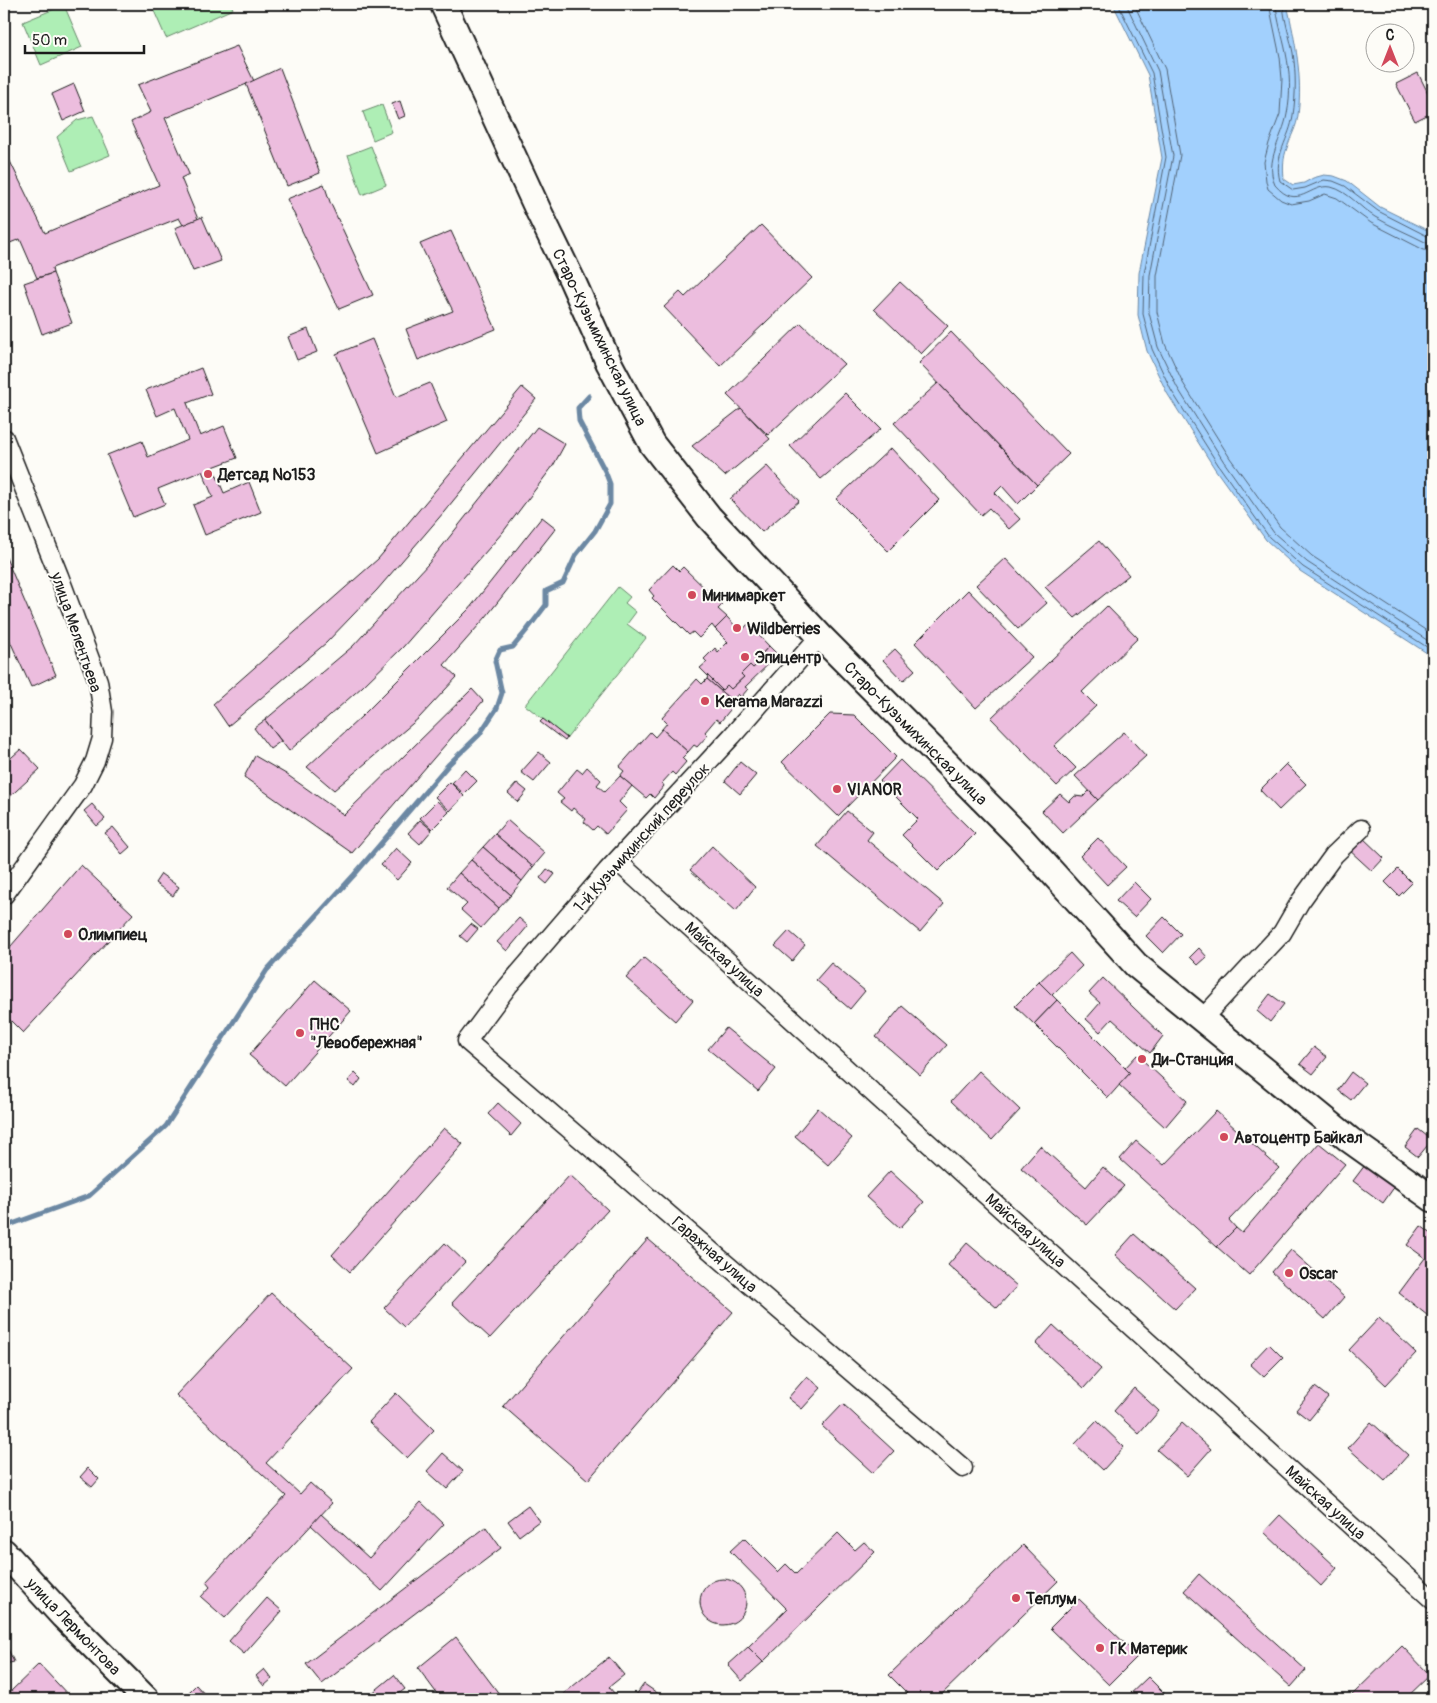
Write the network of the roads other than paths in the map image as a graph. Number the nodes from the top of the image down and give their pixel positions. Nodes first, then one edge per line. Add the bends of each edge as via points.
1 (443, 4) edge
2 (4, 438) edge
3 (820, 636) junction
4 (1360, 829) dead end
5 (617, 861) junction
6 (4, 895) edge
7 (1202, 1019) junction
8 (467, 1041) joint
9 (1433, 1199) edge
10 (964, 1468) dead end
11 (4, 1552) edge
12 (1433, 1600) edge
13 (146, 1699) edge

1 - 3 main road, Старо-Кузьмихинская улица via 609,363 652,444 709,517
2 - 6 street, улица Мелентьева via 98,681 104,712 102,738 83,785
3 - 5 street, 1-й Кузьмихинский переулок
3 - 7 main road, Старо-Кузьмихинская улица via 1021,838 1136,965
4 - 7 street via 1334,855 1282,933
5 - 8 street, 1-й Кузьмихинский переулок via 508,986
5 - 12 street, Майская улица
7 - 9 main road, Старо-Кузьмихинская улица via 1350,1140
8 - 10 street, Гаражная улица
11 - 13 main road, улица Лермонтова

